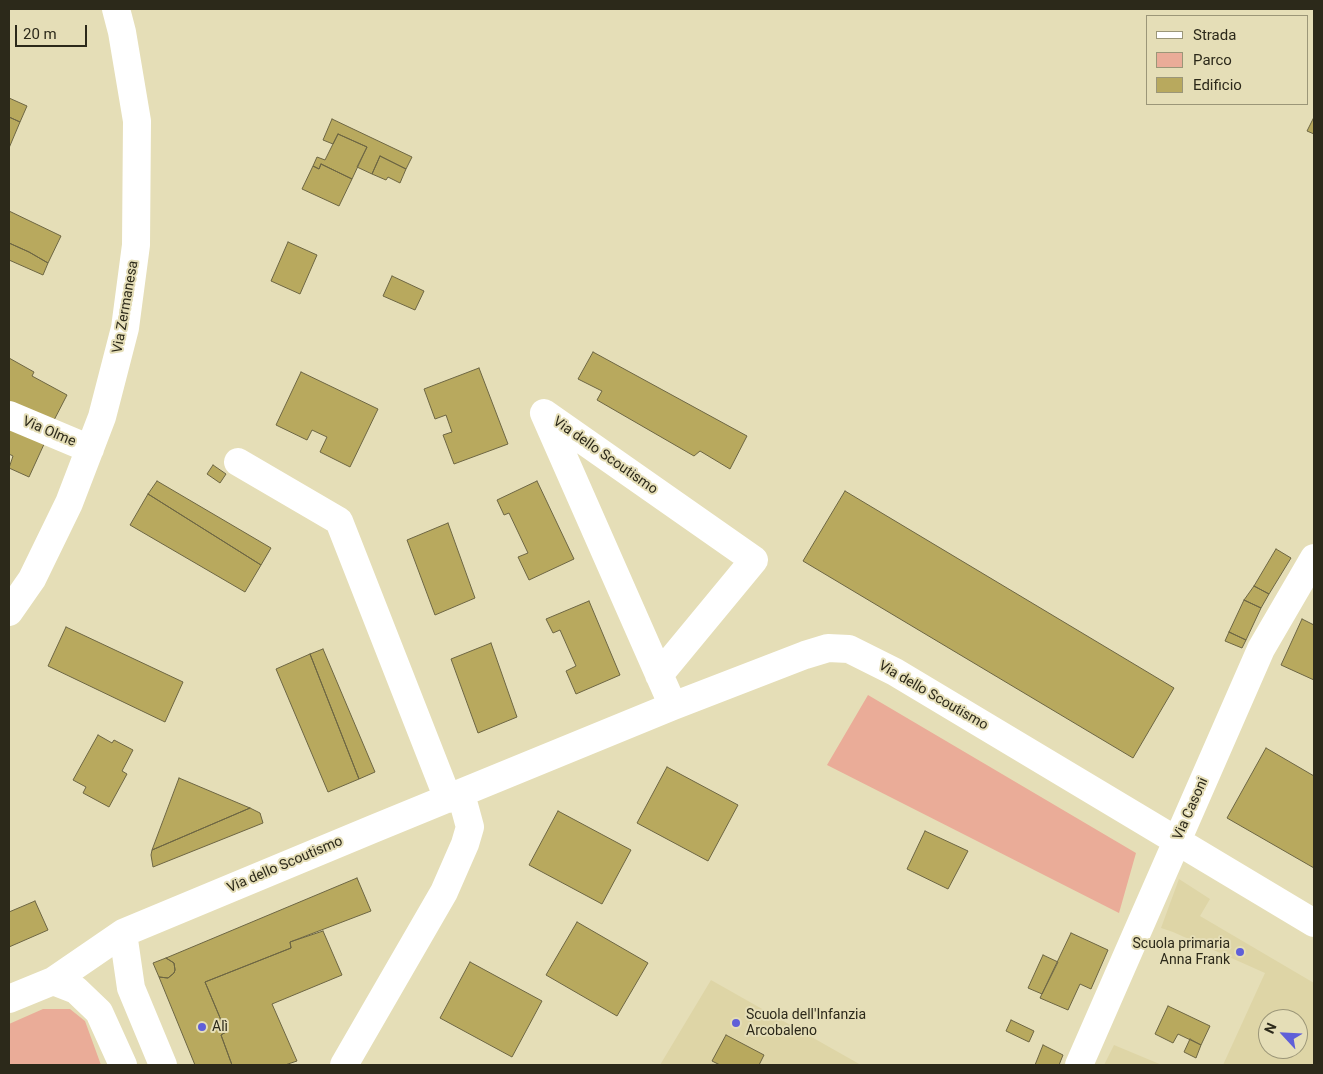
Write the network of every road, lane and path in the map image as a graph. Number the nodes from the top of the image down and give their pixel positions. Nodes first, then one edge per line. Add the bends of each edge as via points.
1 (117, 9) edge
2 (9, 414) edge
3 (90, 449) junction
4 (238, 462) dead end
5 (1314, 558) edge
6 (9, 612) edge
7 (659, 675) junction
8 (673, 706) junction
9 (454, 797) junction
10 (1178, 840) junction
11 (1314, 923) edge
12 (123, 933) junction
13 (53, 981) junction
14 (9, 1000) edge
15 (122, 1065) edge
16 (163, 1065) edge
17 (344, 1065) edge
18 (1078, 1065) edge

1 - 3 street, Via Zermanesa via 137,121 136,245 126,328
2 - 3 street, Via Olme
3 - 6 street, Via Zermanesa via 69,503 32,579
4 - 9 street via 339,521
5 - 10 street, Via Casoni via 1261,649
7 - 7 street, Via dello Scoutismo via 639,630 544,413 754,560
7 - 8 street, Via dello Scoutismo
8 - 9 street, Via dello Scoutismo
8 - 10 street, Via dello Scoutismo via 805,655 828,648 848,649 895,672
9 - 12 street, Via dello Scoutismo
9 - 17 street via 470,827 465,844 444,892
10 - 11 street, Via dello Scoutismo
10 - 18 street, Via Casoni
12 - 13 street, Via dello Scoutismo
12 - 16 street via 131,988
13 - 14 street, Via dello Scoutismo
13 - 15 street via 76,990 99,1012

